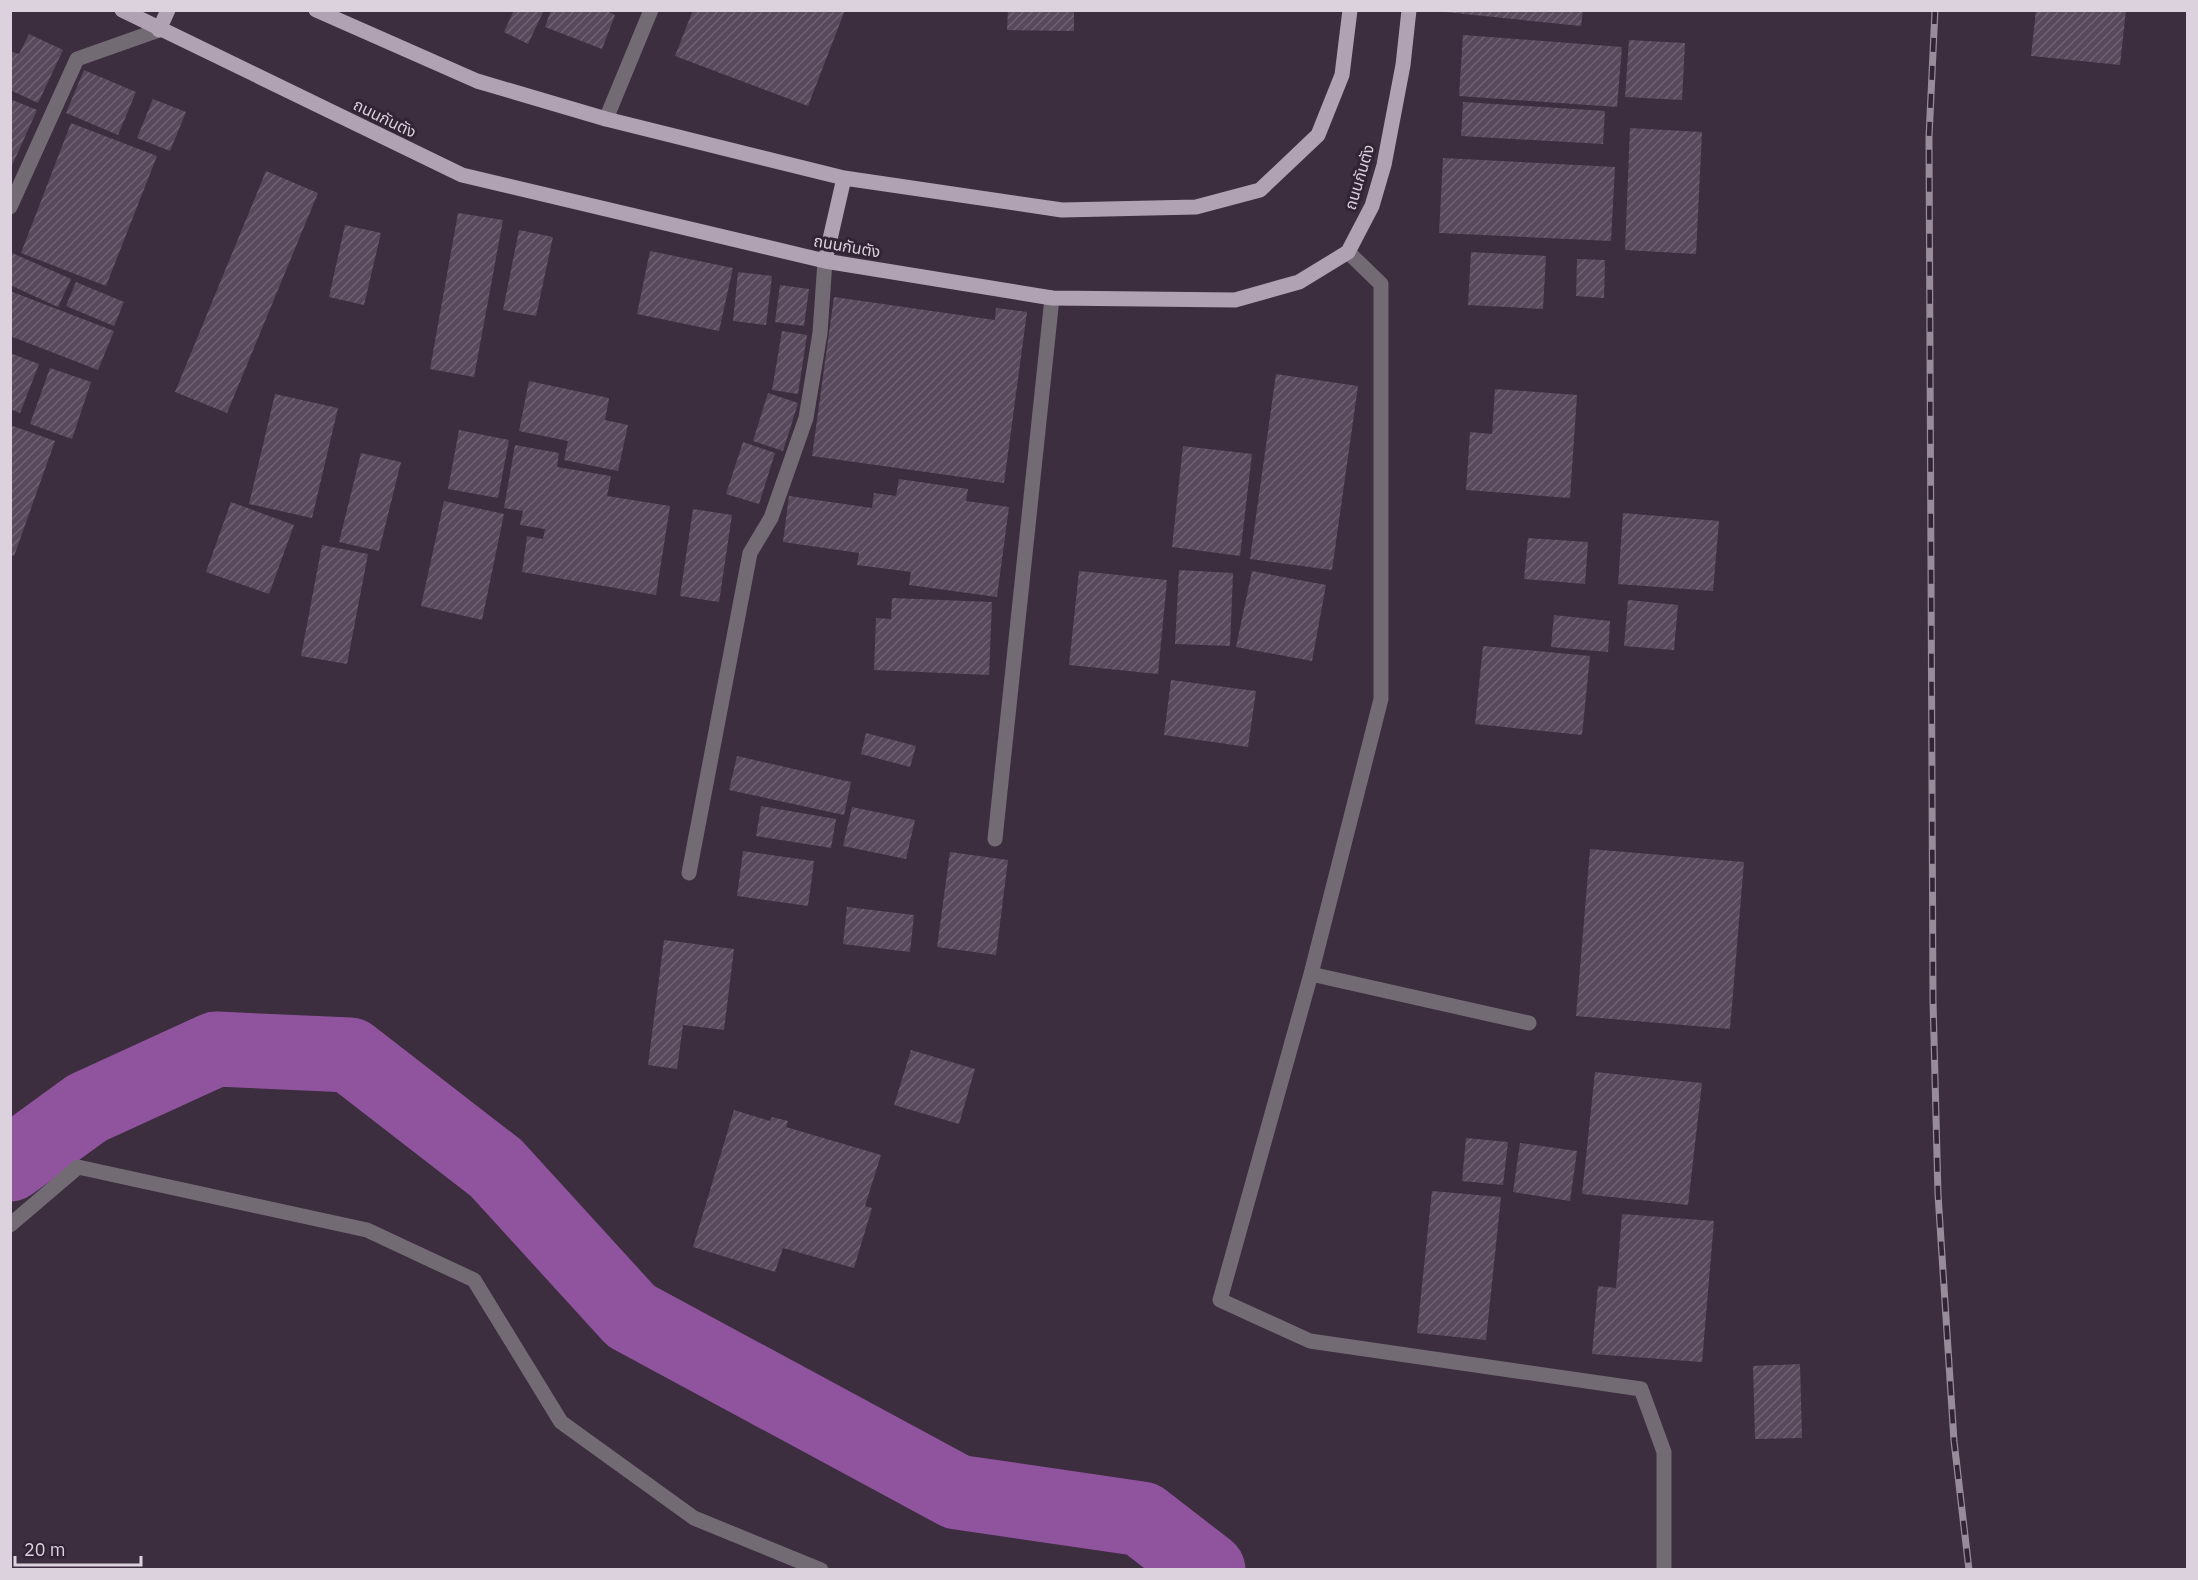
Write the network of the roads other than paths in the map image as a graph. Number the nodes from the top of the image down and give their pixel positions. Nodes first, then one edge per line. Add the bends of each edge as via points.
1 (122, 10) edge
2 (168, 10) edge
3 (316, 10) edge
4 (651, 10) edge
5 (1350, 10) edge
6 (1409, 10) edge
7 (159, 30) junction
8 (606, 119) junction
9 (844, 178) junction
10 (10, 207) edge
11 (1348, 252) junction
12 (825, 261) junction
13 (1052, 298) junction
14 (995, 838) dead end
15 (689, 873) dead end
16 (1311, 974) junction
17 (1529, 1023) dead end
18 (10, 1225) edge
19 (821, 1569) edge
20 (1664, 1569) edge

1 - 7 main road, ถนนกันตัง
2 - 7 main road
3 - 8 main road via 477,81
4 - 8 street
5 - 9 main road via 1342,75 1318,135 1260,190 1196,207 1062,210
6 - 11 main road, ถนนกันตัง via 1384,165 1372,206
7 - 10 street via 77,59
7 - 12 main road, ถนนกันตัง via 462,175
8 - 9 main road
9 - 12 main road
11 - 13 main road, ถนนกันตัง via 1299,282 1234,300
11 - 16 street via 1381,284 1381,699
12 - 13 main road, ถนนกันตัง
12 - 15 street via 820,333 806,417 771,518 750,553
13 - 14 street
16 - 17 street
16 - 20 street via 1220,1300 1310,1341 1641,1389 1664,1452
18 - 19 street via 78,1167 367,1230 474,1280 561,1422 694,1518

